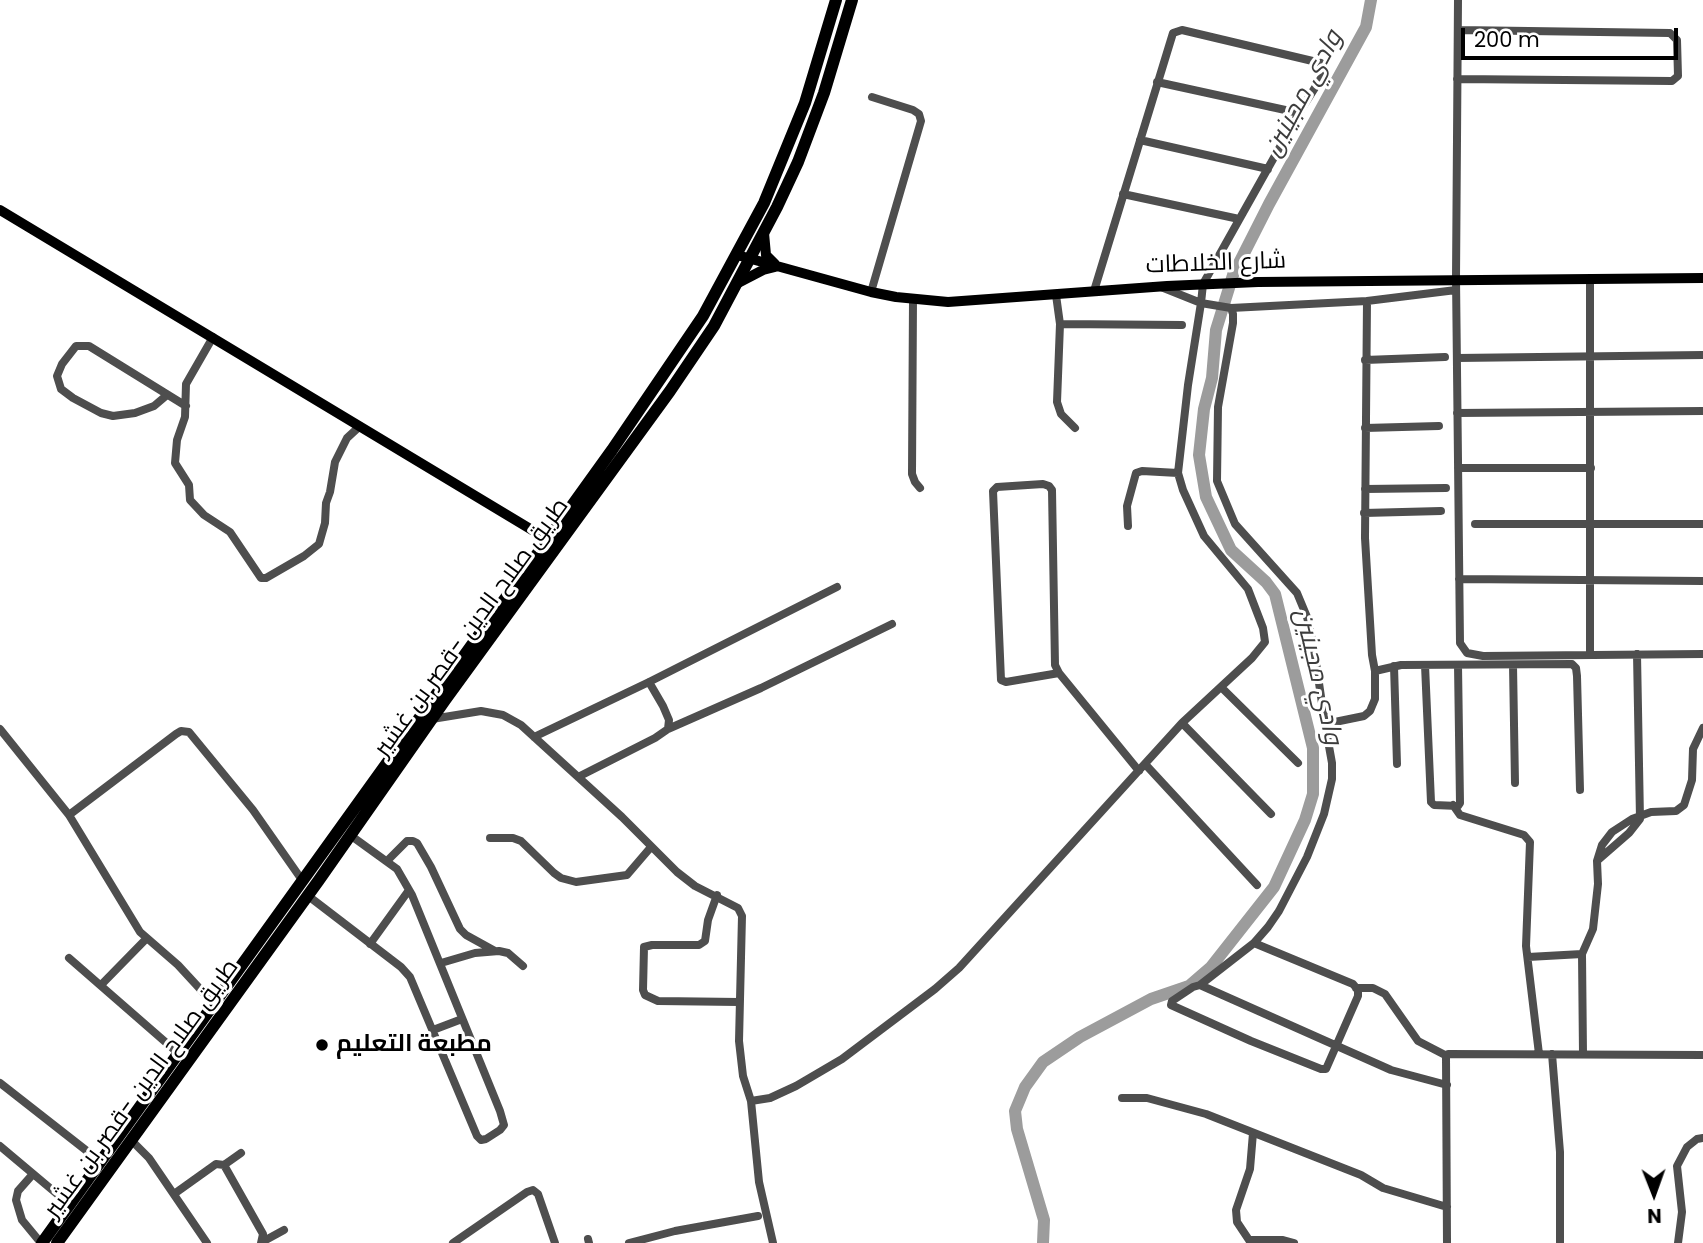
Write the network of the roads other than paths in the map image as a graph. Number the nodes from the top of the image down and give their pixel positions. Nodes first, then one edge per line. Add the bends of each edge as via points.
1 (836, 0) edge
2 (852, 0) edge
3 (1458, 0) edge
4 (1458, 30) junction
5 (1457, 79) junction
6 (1157, 82) junction
7 (872, 97) dead end
8 (1298, 113) junction
9 (1140, 140) junction
10 (1268, 169) junction
11 (1123, 194) junction
12 (0, 210) edge
13 (1239, 219) junction
14 (764, 233) junction
15 (737, 255) junction
16 (750, 259) junction
17 (777, 266) junction
18 (1703, 278) edge
19 (1590, 279) junction
20 (736, 284) junction
21 (1203, 284) junction
22 (1456, 284) junction
23 (1158, 286) junction
24 (1094, 291) junction
25 (871, 292) junction
26 (1056, 295) junction
27 (913, 299) junction
28 (1367, 301) junction
29 (1201, 303) junction
30 (1231, 308) junction
31 (703, 316) junction
32 (1060, 324) junction
33 (1182, 325) dead end
34 (714, 326) junction
35 (213, 337) junction
36 (1703, 355) edge
37 (1590, 356) junction
38 (1445, 357) dead end
39 (1457, 358) junction
40 (1365, 360) junction
41 (167, 395) junction
42 (186, 405) junction
43 (1703, 411) edge
44 (1591, 412) junction
45 (1457, 413) junction
46 (359, 426) junction
47 (1439, 426) dead end
48 (1075, 428) dead end
49 (1365, 428) junction
50 (1458, 468) junction
51 (1591, 468) junction
52 (1178, 473) junction
53 (920, 488) dead end
54 (1446, 488) dead end
55 (1365, 489) junction
56 (1441, 512) dead end
57 (1364, 513) junction
58 (1475, 524) dead end
59 (1591, 524) junction
60 (1703, 524) edge
61 (1128, 526) dead end
62 (547, 539) junction
63 (1459, 579) junction
64 (1703, 580) edge
65 (1590, 581) junction
66 (837, 587) dead end
67 (892, 624) dead end
68 (1637, 654) junction
69 (1703, 654) edge
70 (1590, 655) junction
71 (1426, 665) junction
72 (1458, 665) junction
73 (1513, 665) junction
74 (1394, 666) junction
75 (1375, 671) junction
76 (1059, 673) junction
77 (649, 682) junction
78 (1221, 687) junction
79 (432, 719) junction
80 (1182, 723) junction
81 (1325, 724) junction
82 (1703, 728) edge
83 (0, 729) edge
84 (668, 729) junction
85 (534, 737) junction
86 (1298, 763) dead end
87 (1397, 764) dead end
88 (1142, 767) junction
89 (578, 777) junction
90 (1515, 783) dead end
91 (1580, 790) dead end
92 (1453, 805) junction
93 (1272, 814) dead end
94 (1640, 815) junction
95 (69, 816) junction
96 (350, 835) junction
97 (490, 838) dead end
98 (651, 847) junction
99 (387, 861) junction
100 (302, 880) junction
101 (1257, 885) dead end
102 (410, 890) junction
103 (307, 895) junction
104 (717, 895) junction
105 (147, 938) junction
106 (1254, 943) junction
107 (370, 944) junction
108 (495, 951) junction
109 (1582, 954) junction
110 (1528, 957) junction
111 (69, 958) dead end
112 (441, 963) junction
113 (523, 966) dead end
114 (101, 985) junction
115 (1200, 985) junction
116 (1356, 988) junction
117 (739, 1002) junction
118 (213, 1003) junction
119 (462, 1019) junction
120 (433, 1030) junction
121 (1336, 1045) junction
122 (178, 1053) junction
123 (1539, 1054) junction
124 (1552, 1054) junction
125 (1583, 1054) junction
126 (1703, 1055) edge
127 (1447, 1056) junction
128 (0, 1083) edge
129 (1447, 1085) junction
130 (1122, 1097) dead end
131 (751, 1101) junction
132 (1253, 1133) junction
133 (1703, 1138) edge
134 (131, 1140) junction
135 (0, 1146) edge
136 (241, 1153) dead end
137 (100, 1162) junction
138 (224, 1165) junction
139 (33, 1174) junction
140 (174, 1194) junction
141 (69, 1204) junction
142 (1447, 1207) junction
143 (758, 1216) dead end
144 (284, 1230) dead end
145 (262, 1242) edge
146 (42, 1243) edge
147 (57, 1243) edge
148 (207, 1243) edge
149 (453, 1243) edge
150 (555, 1243) edge
151 (629, 1243) edge
152 (773, 1243) edge
153 (1294, 1243) edge
154 (1447, 1243) edge
155 (1560, 1243) edge
156 (1678, 1243) edge

1 - 15 highway via 805,103
2 - 14 highway, طريق صلاح الدين -قصر بن غشير via 814,123
3 - 4 street
4 - 5 street
4 - 5 street via 1671,33 1677,40 1678,76 1672,81
5 - 22 street
6 - 8 street
6 - 8 street via 1173,33 1182,30 1321,63 1323,75
6 - 9 street
7 - 25 street via 913,110 921,121
8 - 10 street
9 - 10 street
9 - 11 street
10 - 13 street
11 - 13 street
11 - 24 street
12 - 35 main road
13 - 21 street
14 - 16 highway, طريق صلاح الدين -قصر بن غشير
14 - 17 main road via 766,255
15 - 16 main road, شارع الخلاطات
15 - 31 highway
16 - 17 main road, شارع الخلاطات
16 - 20 highway, طريق صلاح الدين -قصر بن غشير
17 - 20 main road
17 - 25 main road, شارع الخلاطات
18 - 19 main road, شارع الخلاطات
19 - 22 main road, شارع الخلاطات
19 - 37 street
20 - 34 highway, طريق صلاح الدين -قصر بن غشير
21 - 22 main road, شارع الخلاطات
21 - 23 main road, شارع الخلاطات
21 - 29 street
22 - 28 street
22 - 39 street
23 - 24 main road, شارع الخلاطات
23 - 29 street
24 - 26 main road, شارع الخلاطات
25 - 27 main road, شارع الخلاطات
26 - 27 main road, شارع الخلاطات via 948,302
26 - 32 street
27 - 53 street via 912,474
28 - 30 street
28 - 40 street
29 - 30 street
29 - 52 street
30 - 81 street via 1233,323 1218,407 1217,481 1235,524 1297,593 1313,642
31 - 34 highway
31 - 62 highway
32 - 33 street
32 - 48 street via 1057,402 1060,414
34 - 79 highway, طريق صلاح الدين -قصر بن غشير
35 - 42 street via 189,378
35 - 46 main road
36 - 37 street
37 - 39 street
37 - 44 street
38 - 40 street
39 - 45 street
40 - 49 street
41 - 41 street via 89,346 76,346 57,376 61,389 101,413 135,413
41 - 42 street
42 - 46 street via 174,456 189,485 190,500 230,532 261,578 319,544 335,462
43 - 44 street
44 - 45 street
44 - 51 street
45 - 50 street
46 - 62 main road
47 - 49 street
49 - 55 street
50 - 51 street
50 - 63 street
51 - 59 street
52 - 61 street via 1136,474 1127,506
52 - 78 street via 1205,536 1248,589 1265,638 1263,647
54 - 55 street
55 - 57 street
56 - 57 street
57 - 75 street
58 - 59 street
59 - 60 street
59 - 65 street
62 - 100 highway
63 - 65 street
63 - 70 street via 1460,643 1467,653
64 - 65 street
65 - 70 street
66 - 77 street
67 - 84 street
68 - 69 street
68 - 70 street
68 - 94 street
71 - 72 street
71 - 74 street
71 - 92 street via 1431,802
72 - 73 street
72 - 92 street via 1460,803
73 - 90 street
73 - 91 street via 1569,663 1576,667
74 - 75 street
74 - 87 street
75 - 81 street via 1370,711 1356,719
76 - 76 street via 1054,649 1052,490 1043,484 997,487 993,491 1001,680
76 - 88 street
77 - 84 street via 669,720
77 - 85 street
78 - 80 street
78 - 86 street
79 - 85 street via 493,712
79 - 96 highway, طريق صلاح الدين -قصر بن غشير
80 - 88 street
80 - 93 street
81 - 106 street via 1332,763 1324,814 1285,900
82 - 94 street via 1692,749 1692,780 1684,806
83 - 95 street
84 - 89 street
85 - 89 street
88 - 101 street
88 - 131 street via 935,989 842,1059 769,1098
89 - 98 street
92 - 110 street via 1460,815 1528,838
94 - 109 street via 1606,838 1597,861 1592,929
95 - 100 street via 176,734 189,732 253,810
95 - 105 street
96 - 99 street
96 - 103 highway, طريق صلاح الدين -قصر بن غشير
97 - 98 street via 521,841 554,873 576,882 627,875
98 - 104 street via 695,886
99 - 102 street
99 - 108 street via 407,841 416,843 460,929
100 - 118 highway
102 - 107 street
102 - 112 street
103 - 107 street
103 - 134 highway, طريق صلاح الدين -قصر بن غشير
104 - 117 street via 742,916
104 - 117 street via 705,941 644,947 643,990 658,1001
105 - 114 street
105 - 118 street
106 - 115 street
106 - 116 street
107 - 120 street via 410,977
108 - 112 street
108 - 113 street via 508,953
109 - 110 street
109 - 125 street
110 - 123 street
111 - 114 street
112 - 119 street
114 - 122 street
115 - 121 street
115 - 121 street via 1171,1005 1321,1069 1328,1066
116 - 121 street via 1358,996
116 - 127 street via 1385,994 1418,1041
117 - 131 street via 741,1062
118 - 122 highway
119 - 120 street
119 - 120 street via 504,1122 486,1139 477,1136
121 - 129 street via 1391,1070
122 - 137 highway
123 - 124 street
123 - 127 street
124 - 125 street
124 - 155 street via 1560,1152
125 - 126 street
127 - 129 street
128 - 137 street
129 - 142 street
130 - 132 street via 1147,1098 1206,1114
131 - 152 street via 759,1182
132 - 142 street via 1383,1188
132 - 153 street via 1251,1169 1236,1210 1237,1222 1249,1240
133 - 156 street via 1687,1147 1677,1166 1682,1208
134 - 140 street
134 - 147 highway, طريق صلاح الدين -قصر بن غشير
135 - 139 street
136 - 138 street
137 - 141 highway
138 - 140 street via 216,1164
138 - 145 street via 261,1230
139 - 141 street
139 - 146 street via 16,1200 22,1220
140 - 148 street
141 - 146 highway
142 - 154 street
143 - 151 street
144 - 145 street
149 - 150 street via 533,1190

